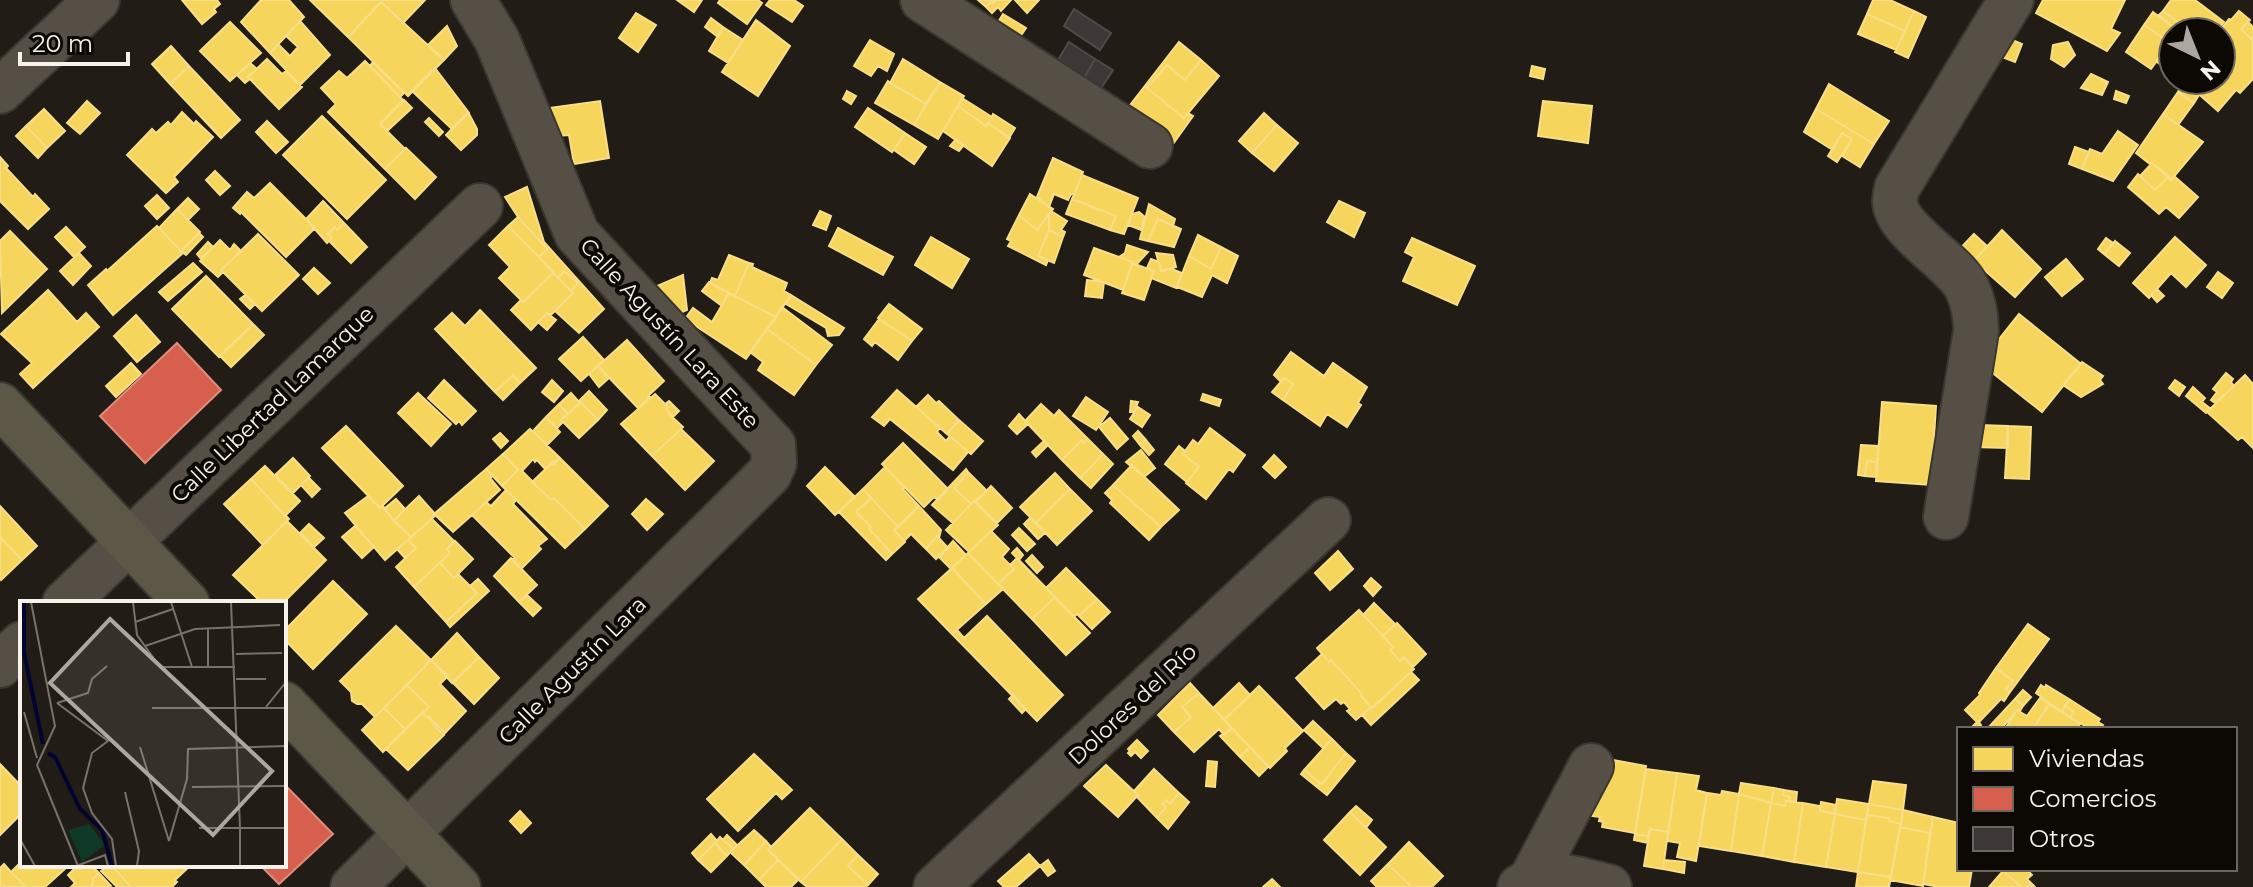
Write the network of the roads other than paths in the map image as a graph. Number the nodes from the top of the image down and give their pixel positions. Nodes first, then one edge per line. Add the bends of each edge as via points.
1 (97, 0) edge
2 (473, 0) edge
3 (923, 0) edge
4 (2011, 0) edge
5 (0, 91) edge
6 (1150, 146) dead end
7 (480, 206) dead end
8 (0, 405) edge
9 (773, 445) joint
10 (1946, 517) dead end
11 (1328, 520) dead end
12 (129, 542) junction
13 (67, 601) edge
14 (185, 601) edge
15 (20, 646) edge
16 (0, 665) edge
17 (286, 706) edge
18 (1591, 766) dead end
19 (408, 834) junction
20 (1526, 883) edge
21 (353, 887) edge
22 (458, 887) edge
23 (936, 887) edge
24 (1609, 887) edge

1 - 5 street
2 - 9 street, Calle Agustín Lara Este via 497,40 577,234
3 - 6 street
4 - 10 street via 1897,188 1895,202 1912,231 1966,286 1976,319
7 - 12 street, Calle Libertad Lamarque
8 - 12 main road
9 - 19 street, Calle Agustín Lara via 769,474
11 - 23 street, Dolores del Río
12 - 13 street, Calle Libertad Lamarque
12 - 14 main road
15 - 16 street
17 - 19 main road
18 - 20 street
19 - 21 street, Calle Agustín Lara
19 - 22 main road
20 - 24 street via 1550,875

